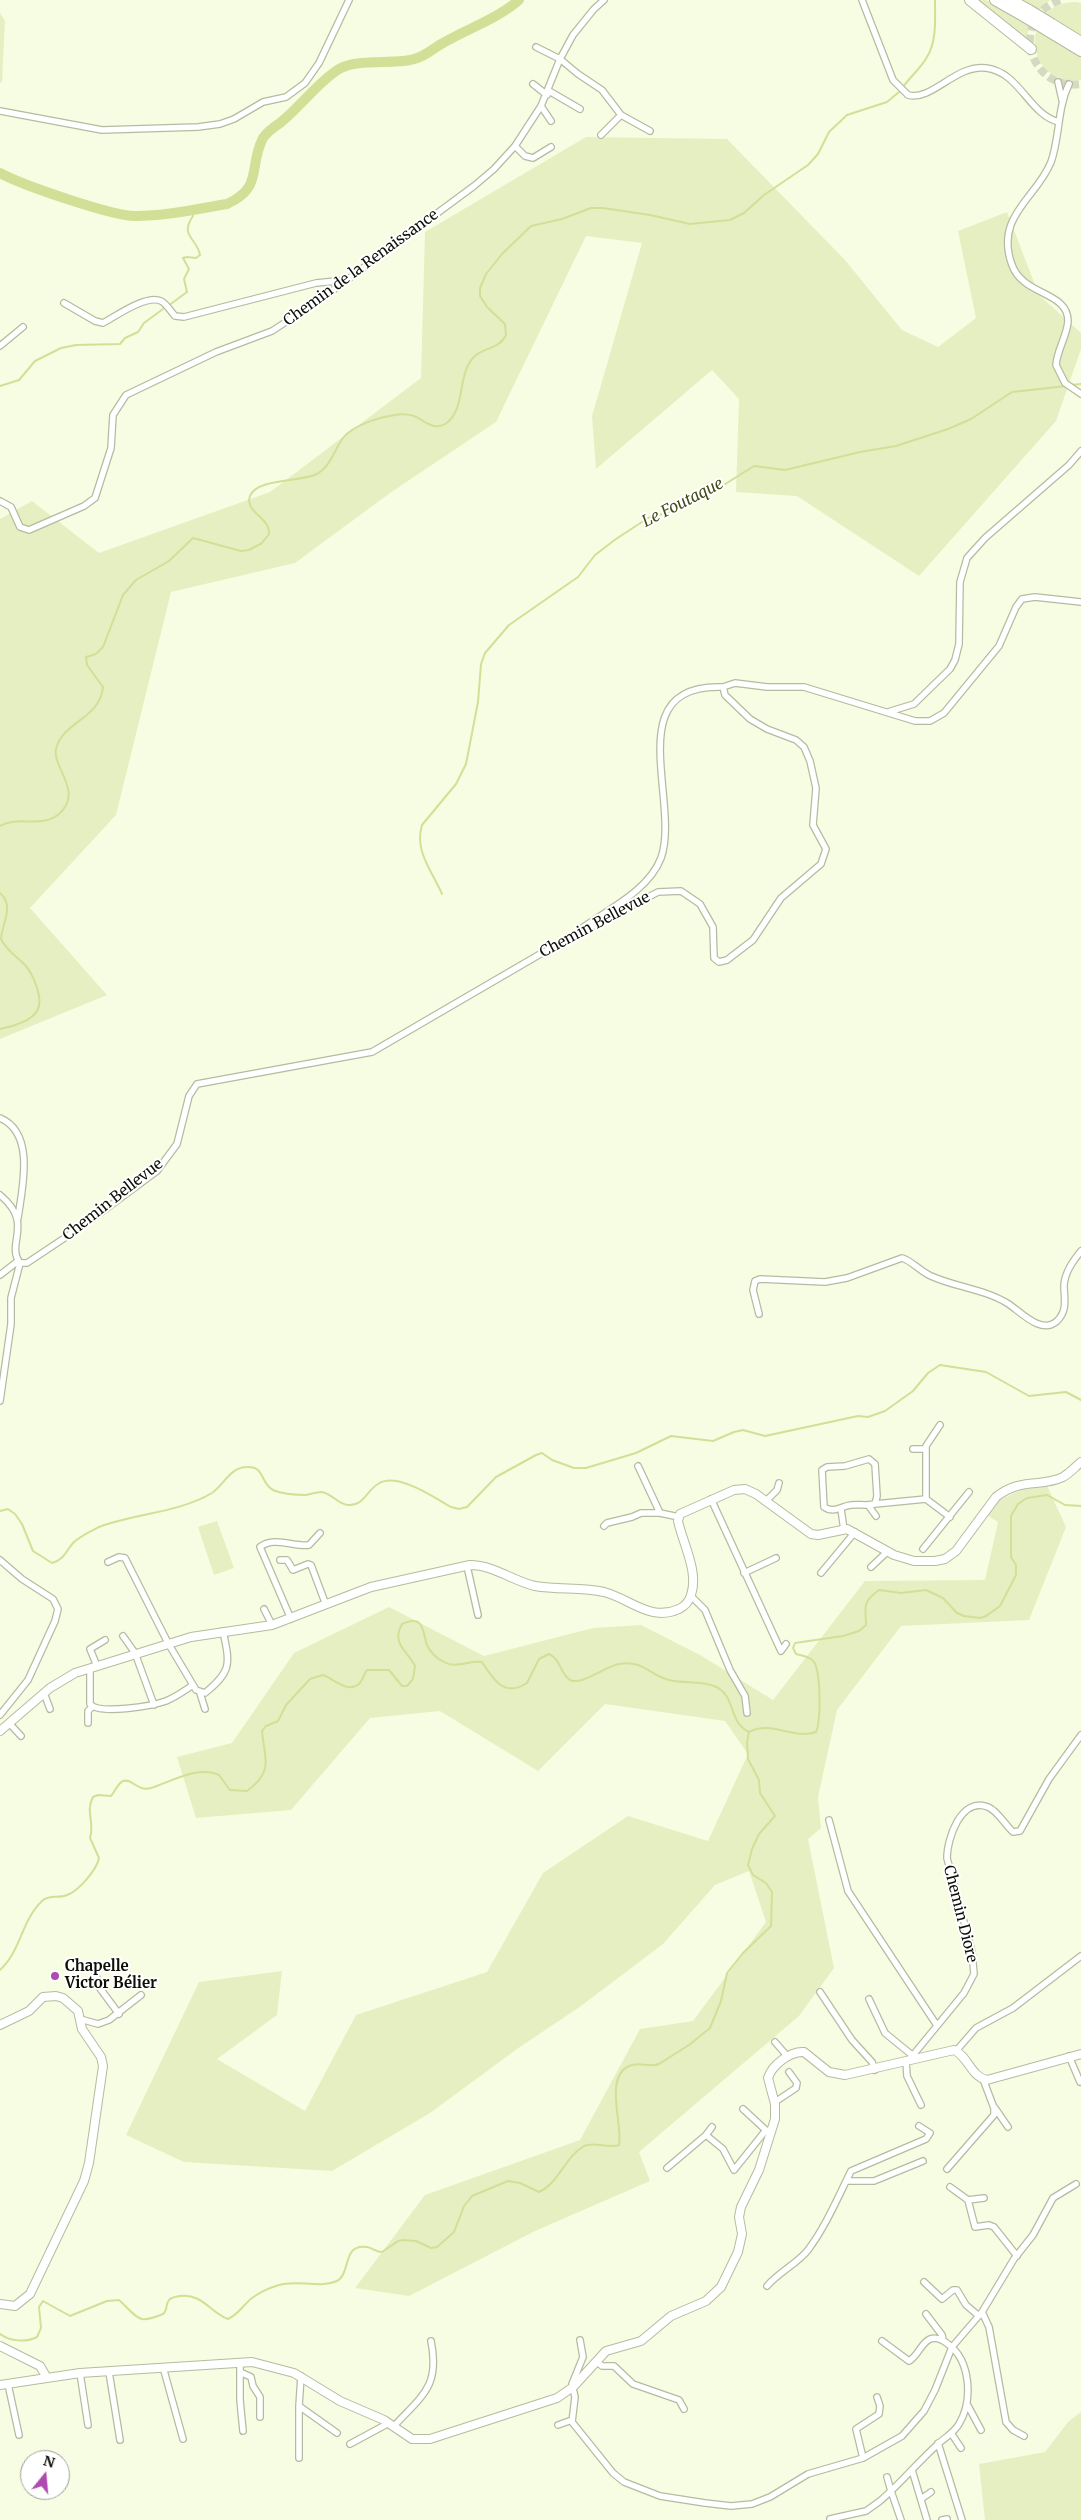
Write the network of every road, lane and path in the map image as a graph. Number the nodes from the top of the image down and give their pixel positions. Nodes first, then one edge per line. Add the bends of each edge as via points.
1 (349, 0) edge
2 (604, 0) edge
3 (862, 0) edge
4 (970, 0) edge
5 (995, 0) edge
6 (1011, 0) edge
7 (1027, 14) junction
8 (1050, 27) junction
9 (1081, 42) edge
10 (536, 47) dead end
11 (1031, 49) dead end
12 (1081, 52) edge
13 (560, 59) junction
14 (1058, 82) dead end
15 (533, 84) dead end
16 (1070, 84) dead end
17 (548, 93) junction
18 (1062, 100) junction
19 (541, 106) junction
20 (580, 109) dead end
21 (0, 111) edge
22 (621, 115) junction
23 (551, 121) dead end
24 (1059, 122) junction
25 (650, 131) dead end
26 (601, 135) dead end
27 (515, 146) junction
28 (550, 147) dead end
29 (346, 280) junction
30 (64, 303) dead end
31 (23, 327) dead end
32 (0, 346) edge
33 (1081, 394) edge
34 (1081, 451) edge
35 (0, 501) edge
36 (1081, 602) edge
37 (723, 686) junction
38 (886, 712) junction
39 (558, 945) junction
40 (0, 1118) edge
41 (0, 1195) edge
42 (18, 1219) junction
43 (1081, 1251) edge
44 (19, 1262) junction
45 (0, 1275) edge
46 (759, 1314) dead end
47 (0, 1401) edge
48 (940, 1425) dead end
49 (913, 1449) dead end
50 (926, 1449) junction
51 (1081, 1462) edge
52 (638, 1466) dead end
53 (779, 1483) dead end
54 (969, 1492) dead end
55 (711, 1499) junction
56 (926, 1499) junction
57 (766, 1501) junction
58 (875, 1504) junction
59 (868, 1505) junction
60 (826, 1509) junction
61 (841, 1509) junction
62 (819, 1511) dead end
63 (660, 1513) junction
64 (876, 1516) dead end
65 (679, 1517) junction
66 (950, 1517) junction
67 (604, 1526) dead end
68 (844, 1530) junction
69 (855, 1532) junction
70 (320, 1533) dead end
71 (923, 1549) dead end
72 (887, 1552) junction
73 (776, 1558) dead end
74 (0, 1560) edge
75 (280, 1560) dead end
76 (108, 1562) dead end
77 (467, 1566) junction
78 (871, 1567) dead end
79 (744, 1573) junction
80 (821, 1573) dead end
81 (691, 1596) junction
82 (326, 1605) junction
83 (264, 1609) dead end
84 (478, 1615) dead end
85 (291, 1619) junction
86 (272, 1625) junction
87 (223, 1631) junction
88 (122, 1636) dead end
89 (105, 1640) dead end
90 (168, 1643) junction
91 (786, 1644) dead end
92 (135, 1653) junction
93 (94, 1667) junction
94 (193, 1686) junction
95 (44, 1693) junction
96 (200, 1693) junction
97 (154, 1704) junction
98 (92, 1707) junction
99 (50, 1709) dead end
100 (205, 1709) dead end
101 (747, 1713) dead end
102 (0, 1715) edge
103 (9, 1723) junction
104 (88, 1723) dead end
105 (0, 1731) edge
106 (1081, 1735) edge
107 (21, 1736) dead end
108 (829, 1820) dead end
109 (1081, 1956) edge
110 (94, 1968) dead end
111 (820, 1992) dead end
112 (141, 1995) dead end
113 (869, 1999) dead end
114 (119, 2014) junction
115 (80, 2019) junction
116 (936, 2024) junction
117 (0, 2025) edge
118 (775, 2042) dead end
119 (956, 2051) junction
120 (1081, 2054) edge
121 (1069, 2056) junction
122 (788, 2057) junction
123 (909, 2059) junction
124 (876, 2070) junction
125 (789, 2072) dead end
126 (983, 2079) junction
127 (1080, 2082) dead end
128 (775, 2102) junction
129 (922, 2105) dead end
130 (994, 2108) junction
131 (743, 2109) dead end
132 (919, 2126) dead end
133 (712, 2127) dead end
134 (1008, 2127) dead end
135 (768, 2132) junction
136 (706, 2135) junction
137 (923, 2161) dead end
138 (667, 2168) dead end
139 (946, 2169) dead end
140 (847, 2181) junction
141 (1076, 2184) dead end
142 (950, 2187) dead end
143 (984, 2198) dead end
144 (968, 2200) junction
145 (1017, 2256) junction
146 (924, 2282) dead end
147 (767, 2286) dead end
148 (0, 2304) edge
149 (926, 2314) dead end
150 (980, 2314) junction
151 (580, 2340) dead end
152 (943, 2340) junction
153 (431, 2341) dead end
154 (882, 2341) dead end
155 (0, 2346) edge
156 (952, 2346) junction
157 (240, 2362) junction
158 (597, 2362) junction
159 (163, 2367) junction
160 (108, 2372) junction
161 (240, 2372) junction
162 (80, 2373) junction
163 (301, 2376) junction
164 (47, 2378) junction
165 (4, 2385) edge
166 (573, 2387) junction
167 (877, 2397) dead end
168 (967, 2404) junction
169 (299, 2406) junction
170 (684, 2409) dead end
171 (260, 2417) dead end
172 (572, 2420) junction
173 (392, 2424) junction
174 (88, 2425) dead end
175 (558, 2425) dead end
176 (981, 2430) dead end
177 (243, 2431) dead end
178 (337, 2433) dead end
179 (951, 2433) junction
180 (19, 2435) dead end
181 (1024, 2436) dead end
182 (183, 2439) dead end
183 (120, 2440) dead end
184 (938, 2443) junction
185 (350, 2444) dead end
186 (961, 2448) dead end
187 (299, 2458) dead end
188 (863, 2458) junction
189 (912, 2470) junction
190 (887, 2477) dead end
191 (891, 2491) junction
192 (930, 2492) dead end
193 (921, 2499) junction
194 (850, 2518) edge
195 (830, 2519) edge
196 (901, 2520) edge
197 (927, 2520) edge
198 (962, 2520) edge

1 - 21 street via 320,63 305,83 286,97 264,102 220,124 198,128 102,130
2 - 13 street, Chemin de la Renaissance via 573,35
3 - 24 street via 893,80 908,95 920,96 970,68 988,68 1009,77 1044,115
4 - 11 highway
5 - 7 highway
6 - 7 highway
7 - 8 highway, bridge
8 - 9 highway
8 - 12 highway
10 - 13 street
13 - 17 street, Chemin de la Renaissance
13 - 22 street via 605,92
14 - 18 street
15 - 17 street
16 - 18 street
17 - 19 street, Chemin de la Renaissance
17 - 20 street
18 - 24 street
19 - 23 street
19 - 27 street, Chemin de la Renaissance
22 - 25 street
22 - 26 street
24 - 33 street via 1050,165 1013,217 1008,248 1020,280 1060,302 1066,310 1068,324 1056,365 1066,383
27 - 28 street via 525,156 533,158
27 - 29 street, Chemin de la Renaissance via 474,186
29 - 30 street via 316,283 184,317 175,316 164,302 155,299 136,305 103,323
29 - 35 street, Chemin de la Renaissance via 272,331 216,352 126,395 113,415 107,462 98,492 90,503 29,530 20,527 11,507
31 - 32 street
34 - 38 street via 967,558 960,582 960,644 955,660 914,704
36 - 38 street via 1035,597 1022,599 999,646 939,717 922,723
37 - 38 street via 735,683 804,687
37 - 39 street via 712,686 681,697 671,704 663,718 660,738 665,839 654,872 632,894
37 - 39 street, Chemin Bellevue via 725,695 750,719 796,740 807,754 816,788 813,825 826,849 821,864 776,904 753,940 724,962 713,957 714,932 705,910 694,898 674,890 648,896
39 - 44 street, Chemin Bellevue via 372,1052 197,1084 190,1096 177,1144 157,1171 47,1250 27,1263
40 - 42 street via 14,1128 21,1144 23,1166
41 - 42 street
42 - 44 street
43 - 46 street via 1068,1269 1063,1314 1055,1323 1047,1325 1027,1318 1006,1302 932,1276 902,1258 847,1278 825,1282 760,1279 753,1290
44 - 45 street
44 - 47 street
48 - 50 street
49 - 50 street
50 - 56 street
51 - 72 street via 1057,1479 1025,1483 1003,1492 961,1546 945,1559 914,1561
52 - 63 street
53 - 57 street
54 - 66 street
55 - 57 street via 745,1489
55 - 65 street via 684,1511
55 - 79 street
56 - 58 street
56 - 66 street
57 - 68 street via 811,1534 818,1536
58 - 59 street
58 - 60 street via 875,1464 865,1459 822,1470 822,1504
59 - 61 street via 850,1505
59 - 64 street
60 - 61 street
60 - 62 street
61 - 68 street
63 - 65 street
63 - 67 street via 641,1513
65 - 81 street via 692,1572
66 - 71 street
68 - 69 street
69 - 72 street
69 - 80 street
70 - 85 street via 309,1544 289,1542 260,1547
72 - 78 street
73 - 79 street
74 - 102 street via 13,1573 53,1598 58,1609 28,1680
75 - 82 street via 287,1560 293,1570 312,1565
76 - 90 street via 125,1558
77 - 81 street via 480,1566 540,1586 604,1592 656,1614 683,1607
77 - 82 street via 371,1587
77 - 84 street
79 - 91 street via 781,1651
81 - 101 street via 705,1610 730,1670 745,1696
82 - 85 street
83 - 86 street
85 - 86 street
86 - 87 street
87 - 90 street
87 - 96 street via 228,1655 226,1672 205,1693
88 - 92 street
89 - 93 street via 90,1649
90 - 92 street
90 - 94 street
92 - 93 street
92 - 97 street
93 - 95 street via 64,1679
93 - 98 street via 89,1700
94 - 96 street
94 - 97 street via 178,1696
95 - 99 street
95 - 103 street
96 - 100 street
97 - 98 street via 99,1710
98 - 104 street via 88,1711
103 - 105 street
103 - 107 street
106 - 116 street, Chemin Diore via 1049,1779 1020,1831 1013,1832 992,1809 984,1806 968,1810 954,1828 949,1838 947,1858 972,1952 974,1974 964,1993
108 - 116 street via 848,1891
109 - 119 street via 1013,2008 976,2028
110 - 114 street via 99,1987
111 - 124 street
112 - 114 street
113 - 123 street via 885,2033
114 - 115 street via 98,2024
115 - 117 street via 78,2011 63,1998 49,1996 43,1997 22,2015
115 - 148 street via 82,2029 101,2057 103,2066 88,2170 30,2294 15,2306
116 - 123 street, Chemin Diore
118 - 122 street
119 - 123 street
119 - 126 street
120 - 121 street
121 - 126 street
121 - 127 street
122 - 124 street via 804,2052 829,2072 840,2076
122 - 128 street via 768,2078
123 - 124 street
123 - 129 street via 906,2076
125 - 128 street via 797,2083 796,2088
126 - 130 street
128 - 135 street via 775,2119
130 - 134 street
130 - 139 street via 991,2119
131 - 135 street
132 - 140 street via 930,2133 926,2140 855,2168
133 - 136 street
135 - 136 street via 734,2170 723,2148
135 - 158 street via 758,2170 741,2207 742,2234 738,2252 721,2287 706,2301 671,2316 641,2341 609,2348
136 - 138 street
137 - 140 street via 874,2181
140 - 147 street via 842,2184 826,2221 808,2250
141 - 145 street via 1053,2198 1033,2235
142 - 144 street
143 - 144 street
144 - 145 street via 975,2227 994,2227
145 - 150 street
146 - 150 street via 942,2300 957,2290 966,2305
149 - 152 street
150 - 156 street
150 - 181 street via 989,2327 1006,2422
151 - 166 street via 583,2357
152 - 154 street via 929,2340 910,2361
152 - 156 street
153 - 173 street via 434,2363 431,2383
155 - 164 street via 40,2366
156 - 168 street via 964,2365
156 - 188 street via 924,2411 902,2436
157 - 159 street
157 - 161 street
157 - 163 street via 268,2364
158 - 166 street
158 - 170 street via 602,2366 614,2366 633,2384 681,2398
159 - 160 street
159 - 182 street
160 - 162 street
160 - 183 street
161 - 171 street via 251,2377 258,2393
161 - 177 street
162 - 164 street
162 - 174 street
163 - 169 street
163 - 173 street via 340,2401
164 - 165 street
165 - 180 street
166 - 172 street
166 - 173 street via 548,2402 430,2439 412,2439
167 - 188 street via 879,2414 856,2429
168 - 176 street
168 - 179 street
169 - 178 street
169 - 187 street
172 - 175 street
172 - 188 street via 585,2440 624,2482 660,2496 705,2503 752,2504 808,2474
173 - 185 street
179 - 184 street
179 - 186 street
184 - 189 street
184 - 198 street
189 - 191 street
189 - 193 street
190 - 191 street
191 - 194 street via 873,2507
191 - 196 street
192 - 193 street
193 - 197 street
194 - 195 street

